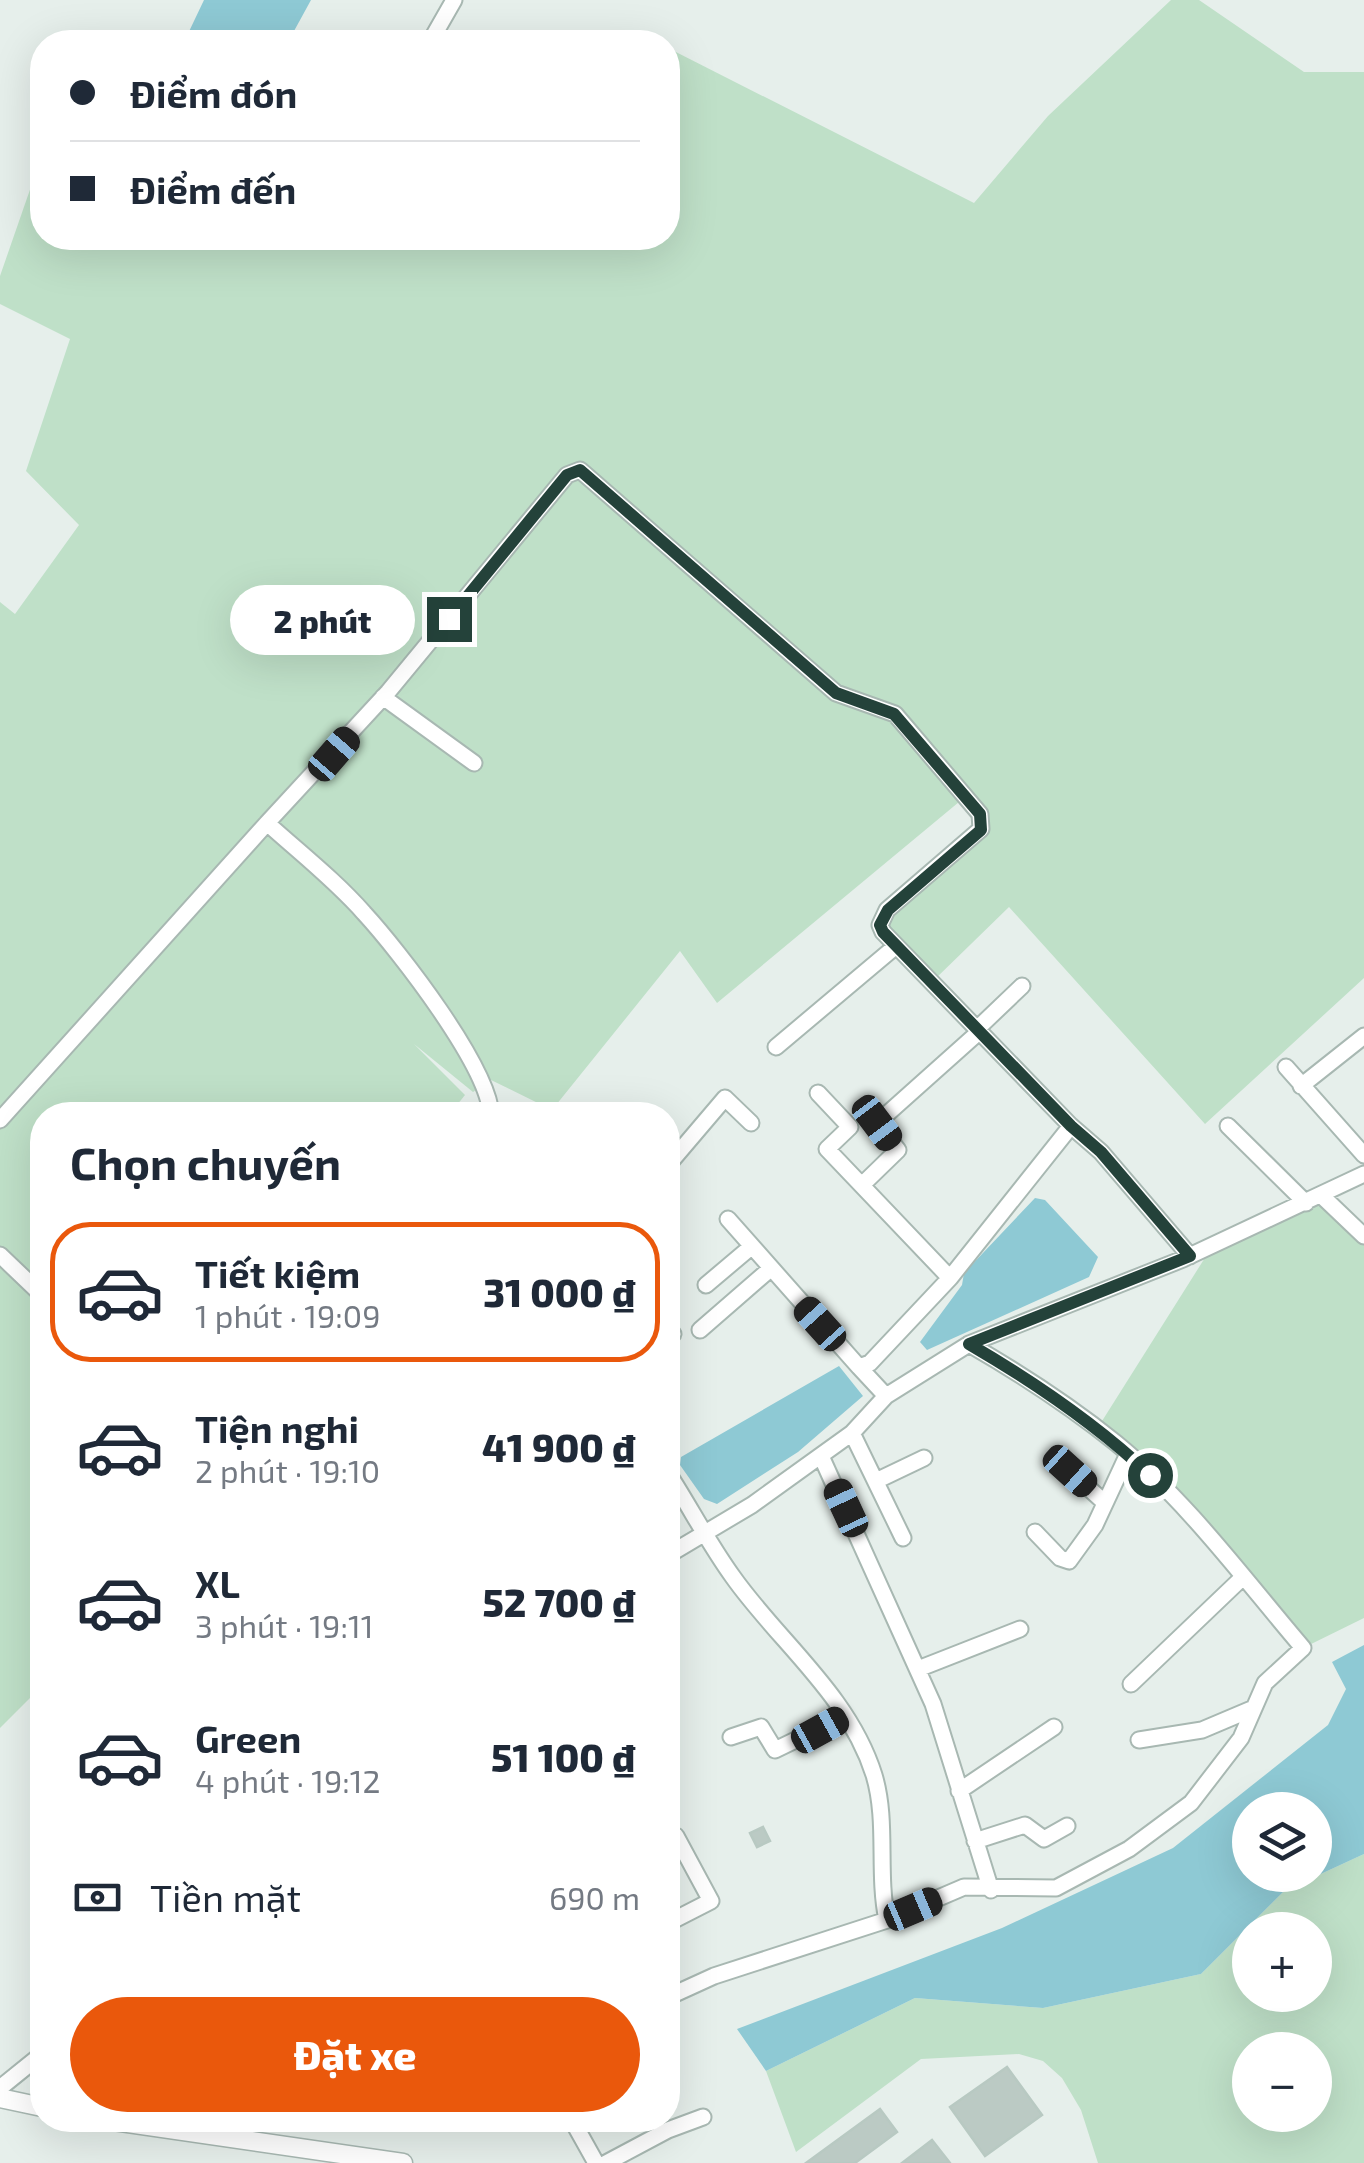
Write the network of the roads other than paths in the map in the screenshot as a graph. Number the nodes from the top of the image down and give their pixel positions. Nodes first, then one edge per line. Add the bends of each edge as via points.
1 (454, 0) edge
2 (437, 30) edge
3 (384, 697) junction
4 (474, 763) dead end
5 (267, 823) junction
6 (896, 946) junction
7 (1022, 986) dead end
8 (978, 1030) junction
9 (1364, 1036) edge
10 (776, 1047) dead end
11 (1286, 1068) dead end
12 (1301, 1086) junction
13 (818, 1093) dead end
14 (489, 1102) edge
15 (0, 1120) edge
16 (751, 1122) dead end
17 (1071, 1126) junction
18 (1228, 1126) dead end
19 (680, 1151) edge
20 (1364, 1155) edge
21 (1364, 1174) edge
22 (863, 1184) junction
23 (1314, 1199) junction
24 (728, 1219) dead end
25 (1364, 1236) edge
26 (751, 1247) junction
27 (0, 1255) edge
28 (1190, 1256) junction
29 (769, 1270) junction
30 (950, 1278) junction
31 (30, 1284) edge
32 (706, 1285) dead end
33 (700, 1330) dead end
34 (969, 1344) junction
35 (859, 1367) junction
36 (886, 1396) junction
37 (852, 1432) junction
38 (1128, 1454) junction
39 (821, 1456) junction
40 (924, 1458) dead end
41 (1070, 1471) dead end
42 (878, 1480) junction
43 (680, 1491) edge
44 (1106, 1502) junction
45 (706, 1532) junction
46 (1035, 1532) dead end
47 (903, 1538) dead end
48 (680, 1548) edge
49 (1242, 1578) junction
50 (1020, 1629) dead end
51 (918, 1668) junction
52 (1130, 1684) dead end
53 (1254, 1708) junction
54 (844, 1716) junction
55 (1054, 1728) dead end
56 (731, 1736) dead end
57 (1139, 1740) dead end
58 (959, 1791) junction
59 (1067, 1826) dead end
60 (976, 1842) junction
61 (680, 1843) edge
62 (991, 1890) junction
63 (680, 1917) edge
64 (888, 1920) junction
65 (680, 1992) edge
66 (30, 2064) edge
67 (0, 2088) edge
68 (0, 2098) edge
69 (30, 2104) edge
70 (703, 2117) dead end
71 (680, 2126) edge
72 (190, 2132) edge
73 (579, 2132) edge
74 (663, 2132) edge
75 (402, 2163) edge
76 (596, 2163) edge
77 (606, 2163) edge

1 - 2 street
3 - 4 street
3 - 5 street
3 - 6 street via 567,475 580,470 836,693 894,714 980,814 981,830 882,916 883,932
5 - 14 street via 364,912 485,1082
5 - 15 street
6 - 8 street
6 - 10 street
7 - 8 street
8 - 17 street
8 - 22 street via 877,1123 898,1150
9 - 12 street
11 - 12 street
12 - 20 street
13 - 22 street via 850,1127 828,1149
16 - 19 street via 725,1098
17 - 28 street
17 - 30 street
18 - 23 street
21 - 23 street
22 - 30 street
23 - 25 street
23 - 28 street
24 - 26 street
26 - 29 street
26 - 32 street
27 - 31 street
28 - 34 street
29 - 33 street
29 - 35 street
30 - 35 street
34 - 36 street
34 - 38 street via 1026,1377
35 - 36 street
36 - 37 street
37 - 39 street
37 - 42 street
38 - 44 street
38 - 49 street
39 - 45 street
39 - 51 street
40 - 42 street
41 - 44 street
42 - 47 street
43 - 45 street
44 - 46 street via 1068,1561
45 - 48 street
45 - 54 street via 732,1576
49 - 52 street
49 - 53 street via 1304,1648 1264,1684
50 - 51 street
51 - 58 street
53 - 57 street via 1202,1730
53 - 62 street via 1241,1738 1192,1802 1129,1848 1056,1888
54 - 56 street via 774,1750 761,1726
54 - 64 street via 876,1780
55 - 58 street
58 - 60 street
59 - 60 street via 1044,1838 1025,1824
60 - 62 street
61 - 63 street via 711,1901
62 - 64 street via 964,1888
64 - 65 street
66 - 67 street
68 - 69 street
70 - 71 street
72 - 75 street
73 - 76 street
74 - 77 street

